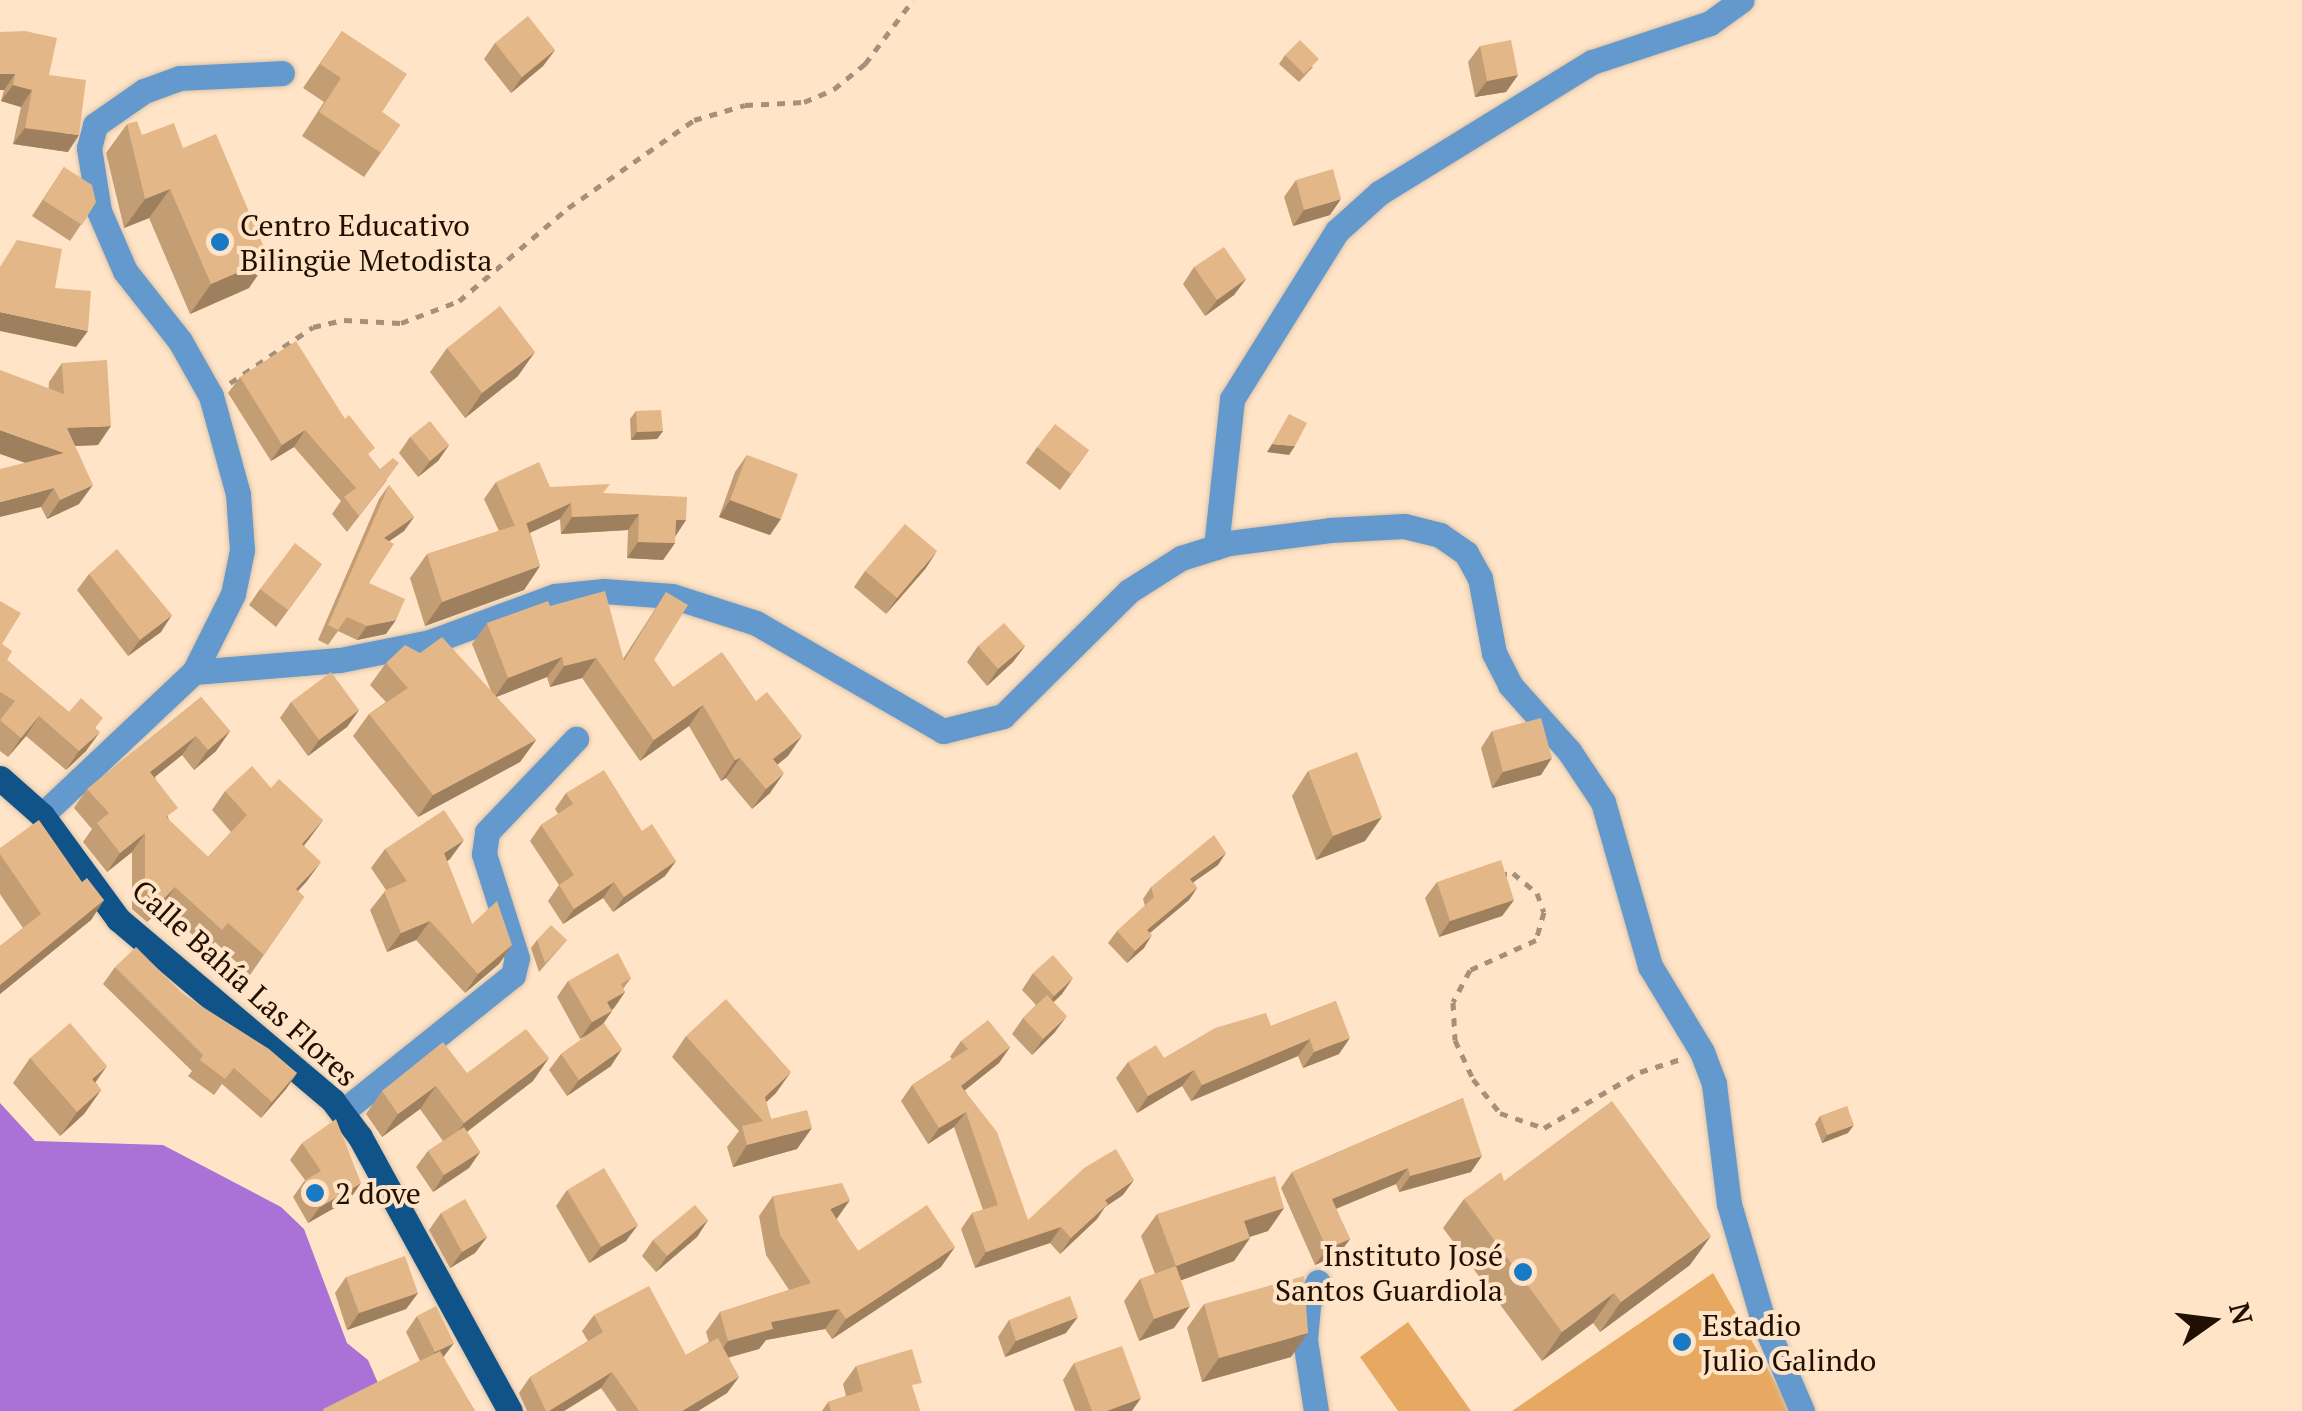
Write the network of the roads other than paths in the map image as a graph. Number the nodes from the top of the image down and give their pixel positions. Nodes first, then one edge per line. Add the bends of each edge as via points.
1 (1742, 0) edge
2 (282, 73) dead end
3 (1216, 547) junction
4 (194, 672) junction
5 (576, 739) dead end
6 (0, 778) edge
7 (42, 815) junction
8 (342, 1112) junction
9 (1318, 1282) dead end
10 (510, 1411) edge
11 (1316, 1411) edge
12 (1802, 1411) edge

1 - 3 street via 1710,23 1592,62 1546,88 1379,193 1337,231 1232,398
2 - 4 street via 180,78 144,91 95,125 89,148 99,211 126,272 180,341 211,396 238,494 242,550 233,594
3 - 4 street via 1181,558 1129,591 1003,716 972,728 943,730 756,623 672,596 604,591 555,596 430,642 340,660
3 - 12 street via 1404,526 1440,535 1466,554 1480,578 1494,653 1510,686 1569,751 1603,802 1650,966 1702,1052 1714,1084 1729,1204 1763,1320
4 - 7 street
5 - 8 street via 487,832 484,854 517,958 513,975
6 - 7 main road, Calle Bahía Las Flores
7 - 8 main road, Calle Bahía Las Flores via 118,919
8 - 10 main road, Calle Bahía Las Flores
9 - 11 street via 1308,1304 1306,1340

